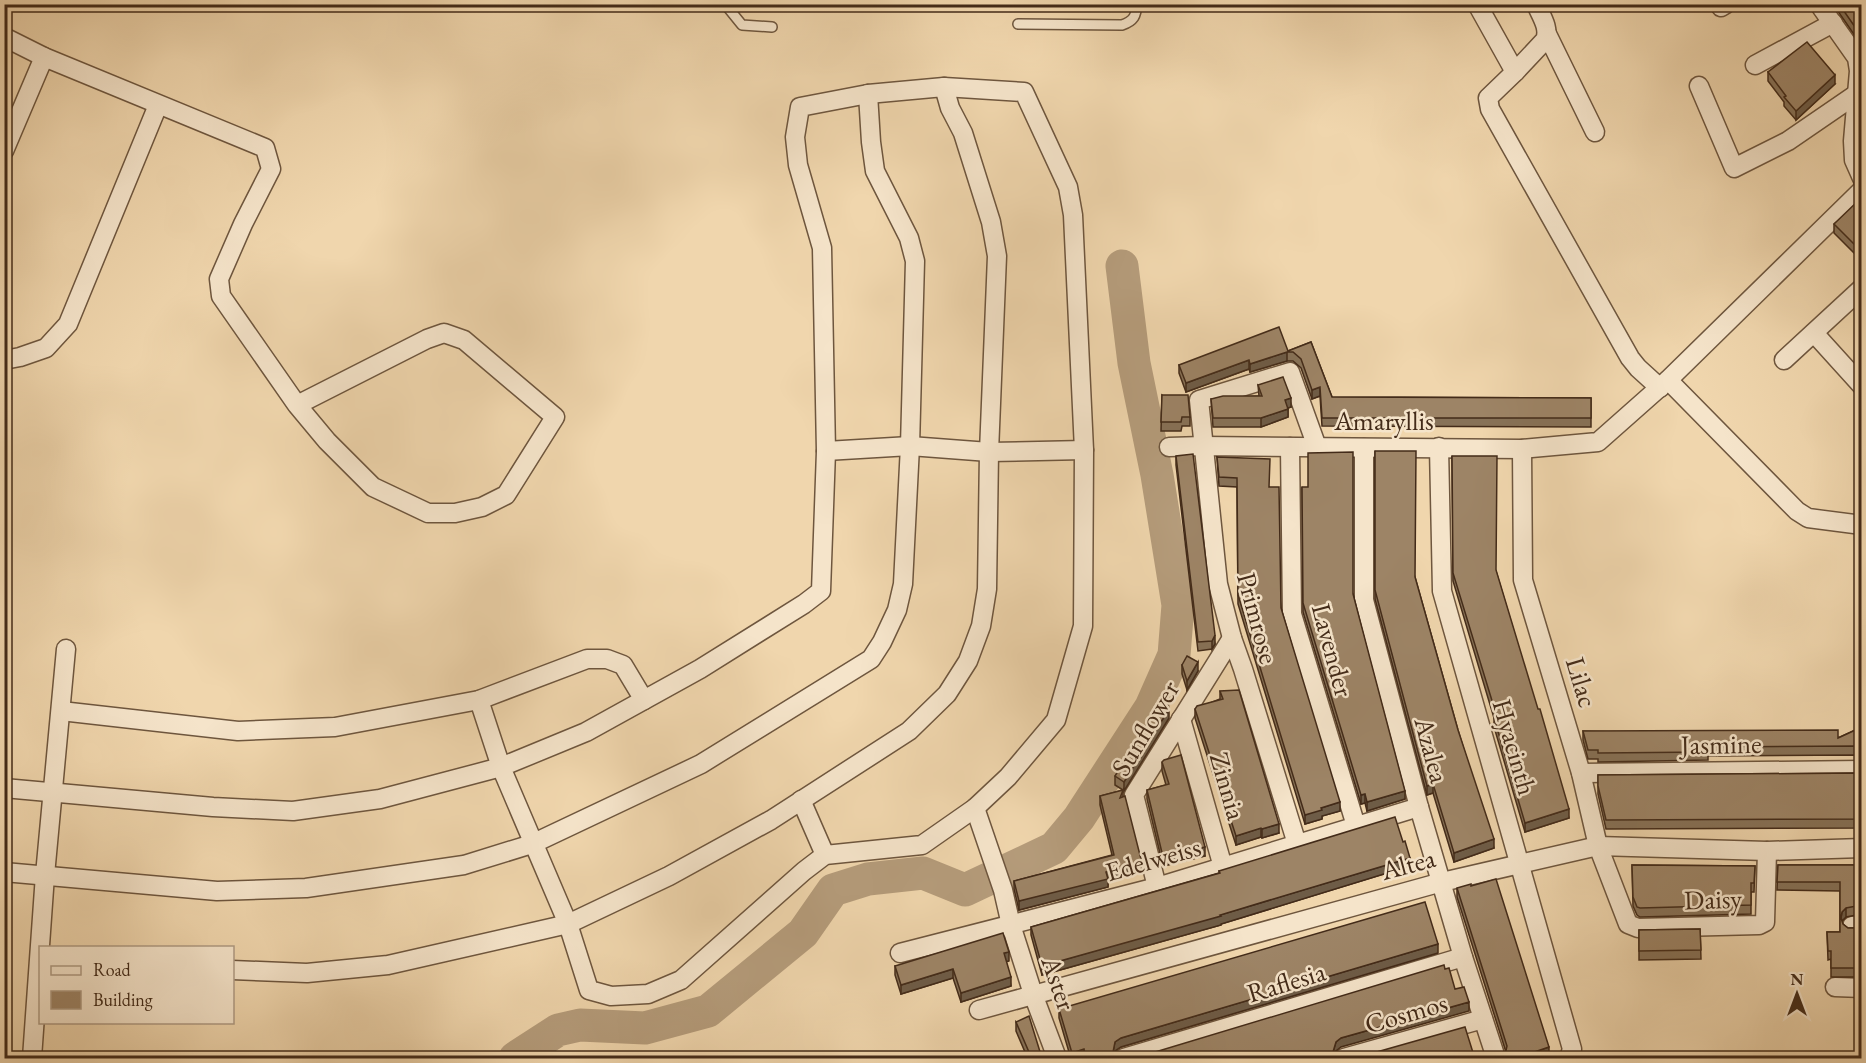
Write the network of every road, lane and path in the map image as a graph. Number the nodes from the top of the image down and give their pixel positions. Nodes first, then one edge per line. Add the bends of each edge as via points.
1 (724, 4) edge
2 (1137, 4) edge
3 (1477, 4) edge
4 (1536, 4) edge
5 (1819, 4) edge
6 (1833, 22) junction
7 (1018, 24) dead end
8 (772, 27) dead end
9 (1547, 34) junction
10 (4, 37) edge
11 (44, 57) junction
12 (1755, 65) dead end
13 (1515, 72) junction
14 (1699, 86) dead end
15 (944, 87) junction
16 (1858, 93) junction
17 (868, 94) junction
18 (158, 105) junction
19 (1596, 132) dead end
20 (4, 151) edge
21 (1862, 178) edge
22 (1862, 190) edge
23 (1862, 288) edge
24 (1814, 333) junction
25 (4, 360) edge
26 (1784, 360) dead end
27 (1664, 384) junction
28 (1862, 386) edge
29 (297, 405) junction
30 (910, 446) junction
31 (1203, 446) junction
32 (1168, 447) dead end
33 (1290, 447) junction
34 (1317, 447) junction
35 (1439, 447) junction
36 (1364, 448) junction
37 (1522, 449) junction
38 (1084, 450) junction
39 (826, 451) junction
40 (989, 452) junction
41 (1862, 525) edge
42 (1232, 638) junction
43 (66, 649) dead end
44 (479, 700) junction
45 (644, 700) junction
46 (61, 711) junction
47 (1181, 719) junction
48 (501, 768) junction
49 (1862, 770) edge
50 (1581, 773) junction
51 (4, 788) edge
52 (54, 792) junction
53 (801, 800) junction
54 (1419, 807) junction
55 (975, 808) junction
56 (1356, 826) junction
57 (532, 844) junction
58 (1297, 844) junction
59 (1598, 846) junction
60 (1862, 848) edge
61 (1767, 851) junction
62 (825, 855) junction
63 (1521, 865) junction
64 (1223, 867) junction
65 (4, 872) edge
66 (45, 875) junction
67 (1442, 882) junction
68 (1157, 887) junction
69 (568, 924) junction
70 (1628, 924) joint
71 (1011, 925) junction
72 (41, 946) edge
73 (900, 953) dead end
74 (1463, 957) junction
75 (234, 970) edge
76 (39, 972) edge
77 (1835, 987) dead end
78 (1862, 988) edge
79 (1033, 994) junction
80 (979, 1010) dead end
81 (1483, 1019) junction
82 (1570, 1058) edge
83 (32, 1059) edge
84 (1057, 1059) edge
85 (1124, 1059) edge
86 (1344, 1059) edge
87 (1496, 1059) edge

1 - 8 lane via 742,25
2 - 7 lane via 1135,17 1122,25
3 - 13 street
4 - 9 street
5 - 6 street
6 - 12 street
6 - 16 street via 1857,58
9 - 13 street
9 - 19 street
10 - 11 street
11 - 18 street
11 - 20 street
13 - 27 street via 1488,98 1490,109 1630,358 1638,368
14 - 16 street via 1734,168 1788,141
15 - 17 street
15 - 38 street via 1024,92 1068,187 1074,215
15 - 40 street via 988,211 997,256
16 - 21 street via 1853,141 1854,160
17 - 30 street via 875,171 909,238 915,261
17 - 39 street via 800,107 795,137 798,165 822,248
18 - 25 street via 69,324 46,348
18 - 29 street via 265,148 272,169 243,224 219,279 219,288
22 - 27 street
23 - 24 street
24 - 26 street
24 - 28 street
27 - 37 street, Amaryllis via 1598,442
27 - 41 street via 1797,511 1808,518
29 - 29 street via 374,487 428,513 482,507 506,495 555,417 464,340 444,333
30 - 39 street
30 - 40 street
30 - 57 street via 903,585 897,610 871,659 701,764
31 - 32 street, Amaryllis
31 - 33 street, Amaryllis
31 - 34 street, Primrose via 1199,400 1290,372
31 - 42 street, Primrose via 1218,584
33 - 34 street, Amaryllis
33 - 56 street, Lavender via 1292,614
34 - 36 street, Amaryllis
35 - 36 street, Amaryllis
35 - 37 street, Amaryllis
35 - 63 street, Hyacinth via 1442,591
36 - 54 street, Azalea via 1364,600
37 - 50 street, Lilac via 1523,580
38 - 40 street
38 - 55 street via 1083,626 1056,720 1008,777
39 - 45 street via 821,591
40 - 53 street via 987,589 981,626 968,661 947,694 909,731
42 - 47 street, Sunflower
42 - 58 street, Primrose
43 - 46 street
44 - 45 street via 587,659 607,659 623,665
44 - 46 street via 335,727 279,730 238,731
44 - 48 street
45 - 48 street via 585,732
46 - 52 street
47 - 64 street, Zinnia
47 - 68 street, Sunflower via 1134,795
48 - 52 street via 380,800 293,811
48 - 57 street
49 - 50 street, Jasmine
50 - 59 street, Lilac
51 - 52 street
52 - 66 street
53 - 62 street
53 - 69 street via 669,876
54 - 56 street, Edelweiss
54 - 67 street, Azalea
55 - 62 street via 922,845
55 - 71 street, Aster
56 - 58 street, Edelweiss
57 - 66 street via 464,865 306,888 217,891
57 - 69 street
58 - 64 street, Edelweiss
59 - 61 street, Altea
59 - 63 street, Altea
59 - 70 street, Lilac
60 - 61 street, Altea
61 - 70 street, Daisy via 1765,922 1638,928
62 - 69 street via 681,980 648,994 611,996 589,990
63 - 67 street, Altea
63 - 82 street, Hyacinth via 1572,1049
64 - 68 street, Edelweiss
65 - 66 street
66 - 72 street
67 - 74 street, Azalea
67 - 79 street, Altea
68 - 71 street, Edelweiss
69 - 75 street via 388,965 307,973
71 - 73 street, Edelweiss
71 - 79 street, Aster
74 - 81 street, Azalea
74 - 85 street, Raflesia
76 - 83 street
77 - 78 street
79 - 80 street, Altea
79 - 84 street, Aster
81 - 86 street, Cosmos
81 - 87 street, Azalea

